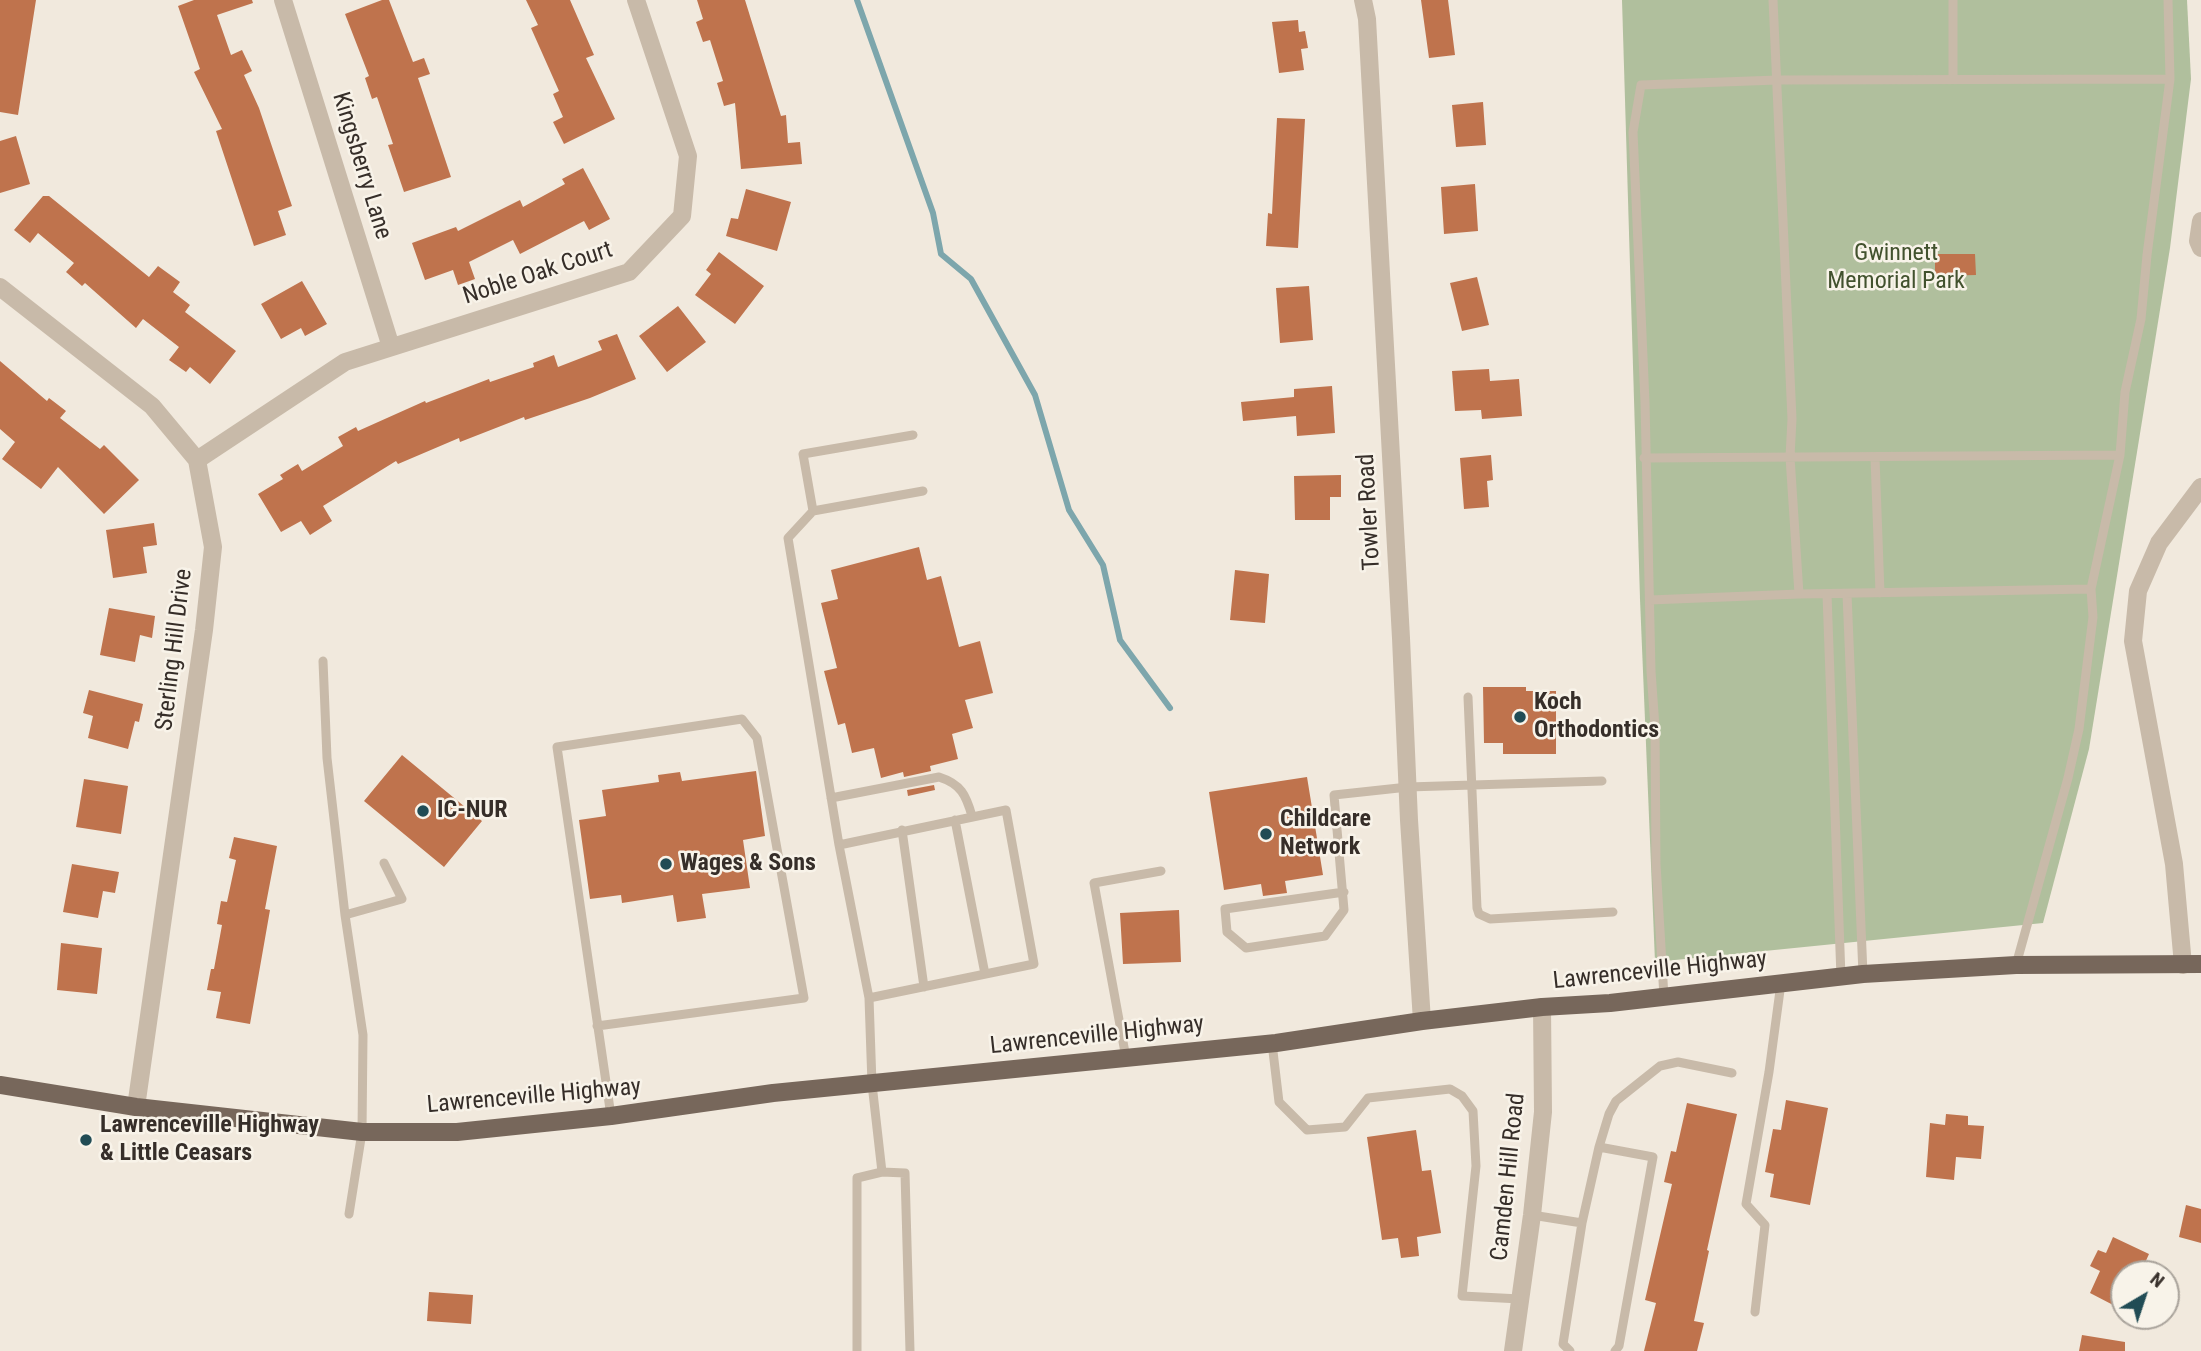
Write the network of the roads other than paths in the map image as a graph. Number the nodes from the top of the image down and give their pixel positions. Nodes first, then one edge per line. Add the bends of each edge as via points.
1 (283, 0) edge
2 (636, 0) edge
3 (1363, 0) edge
4 (1773, 0) edge
5 (1953, 0) edge
6 (2168, 0) edge
7 (1953, 78) junction
8 (2170, 79) junction
9 (1777, 80) junction
10 (2201, 221) edge
11 (2201, 248) edge
12 (0, 287) edge
13 (391, 347) junction
14 (913, 435) dead end
15 (2120, 455) junction
16 (1790, 457) junction
17 (1644, 458) junction
18 (1875, 458) junction
19 (197, 460) junction
20 (2201, 487) edge
21 (923, 491) dead end
22 (813, 511) junction
23 (2091, 589) junction
24 (1880, 593) junction
25 (1799, 594) junction
26 (1827, 594) junction
27 (1847, 594) junction
28 (1650, 600) junction
29 (323, 661) dead end
30 (1468, 697) dead end
31 (1602, 781) dead end
32 (1472, 785) junction
33 (1408, 788) junction
34 (831, 798) junction
35 (972, 816) junction
36 (955, 820) junction
37 (902, 830) junction
38 (839, 845) junction
39 (384, 863) dead end
40 (1161, 872) dead end
41 (1344, 892) junction
42 (1613, 912) dead end
43 (345, 915) junction
44 (2016, 965) junction
45 (2192, 965) edge
46 (985, 974) junction
47 (1863, 974) junction
48 (1841, 977) junction
49 (1781, 984) junction
50 (924, 987) junction
51 (1664, 997) junction
52 (869, 998) junction
53 (1542, 1007) junction
54 (1422, 1021) junction
55 (597, 1026) junction
56 (1272, 1043) junction
57 (1126, 1058) junction
58 (1732, 1073) dead end
59 (872, 1084) junction
60 (0, 1085) edge
61 (136, 1107) junction
62 (611, 1116) junction
63 (362, 1132) junction
64 (1599, 1147) junction
65 (882, 1172) junction
66 (349, 1214) dead end
67 (1532, 1214) junction
68 (1582, 1223) junction
69 (1520, 1299) junction
70 (1755, 1312) dead end
71 (857, 1351) edge
72 (910, 1351) edge
73 (1513, 1351) edge
74 (1570, 1351) edge
75 (1615, 1351) edge

1 - 13 street, Kingsberry Lane
2 - 13 street, Noble Oak Court via 688,156 682,216 629,272
3 - 33 street, Towler Road
4 - 9 lane
5 - 7 lane
6 - 8 lane
7 - 8 lane
7 - 9 lane
8 - 15 lane
9 - 16 lane
9 - 17 lane via 1641,85 1633,132
10 - 11 street
12 - 19 street, Sterling Hill Drive via 152,406
13 - 19 street, Noble Oak Court via 345,362
14 - 22 lane via 803,454
15 - 18 lane
15 - 23 lane
16 - 17 lane
16 - 18 lane
16 - 25 lane
17 - 28 lane
18 - 24 lane
19 - 61 street, Sterling Hill Drive via 213,547
20 - 45 street via 2159,543 2138,591 2133,641
21 - 22 lane
22 - 34 lane via 788,538
23 - 24 lane
23 - 44 lane via 2094,617 2079,729
24 - 27 lane
25 - 26 lane
25 - 28 lane
26 - 27 lane
26 - 48 lane
27 - 47 lane
28 - 51 lane
29 - 43 lane via 327,758
30 - 32 lane
31 - 32 lane
32 - 33 lane
32 - 42 lane via 1479,914 1490,919
33 - 41 lane via 1334,794
33 - 54 street, Towler Road
34 - 35 lane via 939,776 962,789
34 - 38 lane
35 - 36 lane
35 - 46 lane via 1006,810 1034,964
36 - 37 lane
36 - 46 lane
37 - 38 lane
37 - 50 lane
38 - 52 lane
39 - 43 lane via 402,899
40 - 57 lane via 1094,883
41 - 41 lane via 1344,910 1325,936 1246,948 1227,932 1225,909
43 - 63 lane via 363,1035
44 - 45 main road, Lawrenceville Highway
44 - 47 main road, Lawrenceville Highway
46 - 50 lane
47 - 48 main road, Lawrenceville Highway
48 - 49 main road, Lawrenceville Highway
49 - 51 main road, Lawrenceville Highway
49 - 70 lane via 1746,1204 1765,1225
50 - 52 lane
51 - 53 main road, Lawrenceville Highway
52 - 59 lane
53 - 54 main road, Lawrenceville Highway
53 - 67 street, Camden Hill Road via 1543,1112
54 - 56 main road, Lawrenceville Highway
55 - 55 lane via 557,747 742,719 757,738 804,998
55 - 62 lane
56 - 57 main road, Lawrenceville Highway
56 - 69 lane via 1279,1102 1307,1130 1345,1127 1368,1098 1450,1089 1462,1096 1473,1111 1476,1166 1462,1296
57 - 59 main road, Lawrenceville Highway
58 - 64 lane via 1678,1062 1660,1066 1616,1101
59 - 62 main road, Lawrenceville Highway
59 - 65 lane
60 - 61 main road, Lawrenceville Highway
61 - 63 main road, Lawrenceville Highway
62 - 63 main road, Lawrenceville Highway via 457,1132
63 - 66 lane
64 - 68 lane
64 - 75 lane via 1653,1157
65 - 71 lane via 857,1178
65 - 72 lane via 905,1173
67 - 68 lane
67 - 69 street, Camden Hill Road
68 - 74 lane via 1563,1344
69 - 73 street, Camden Hill Road

